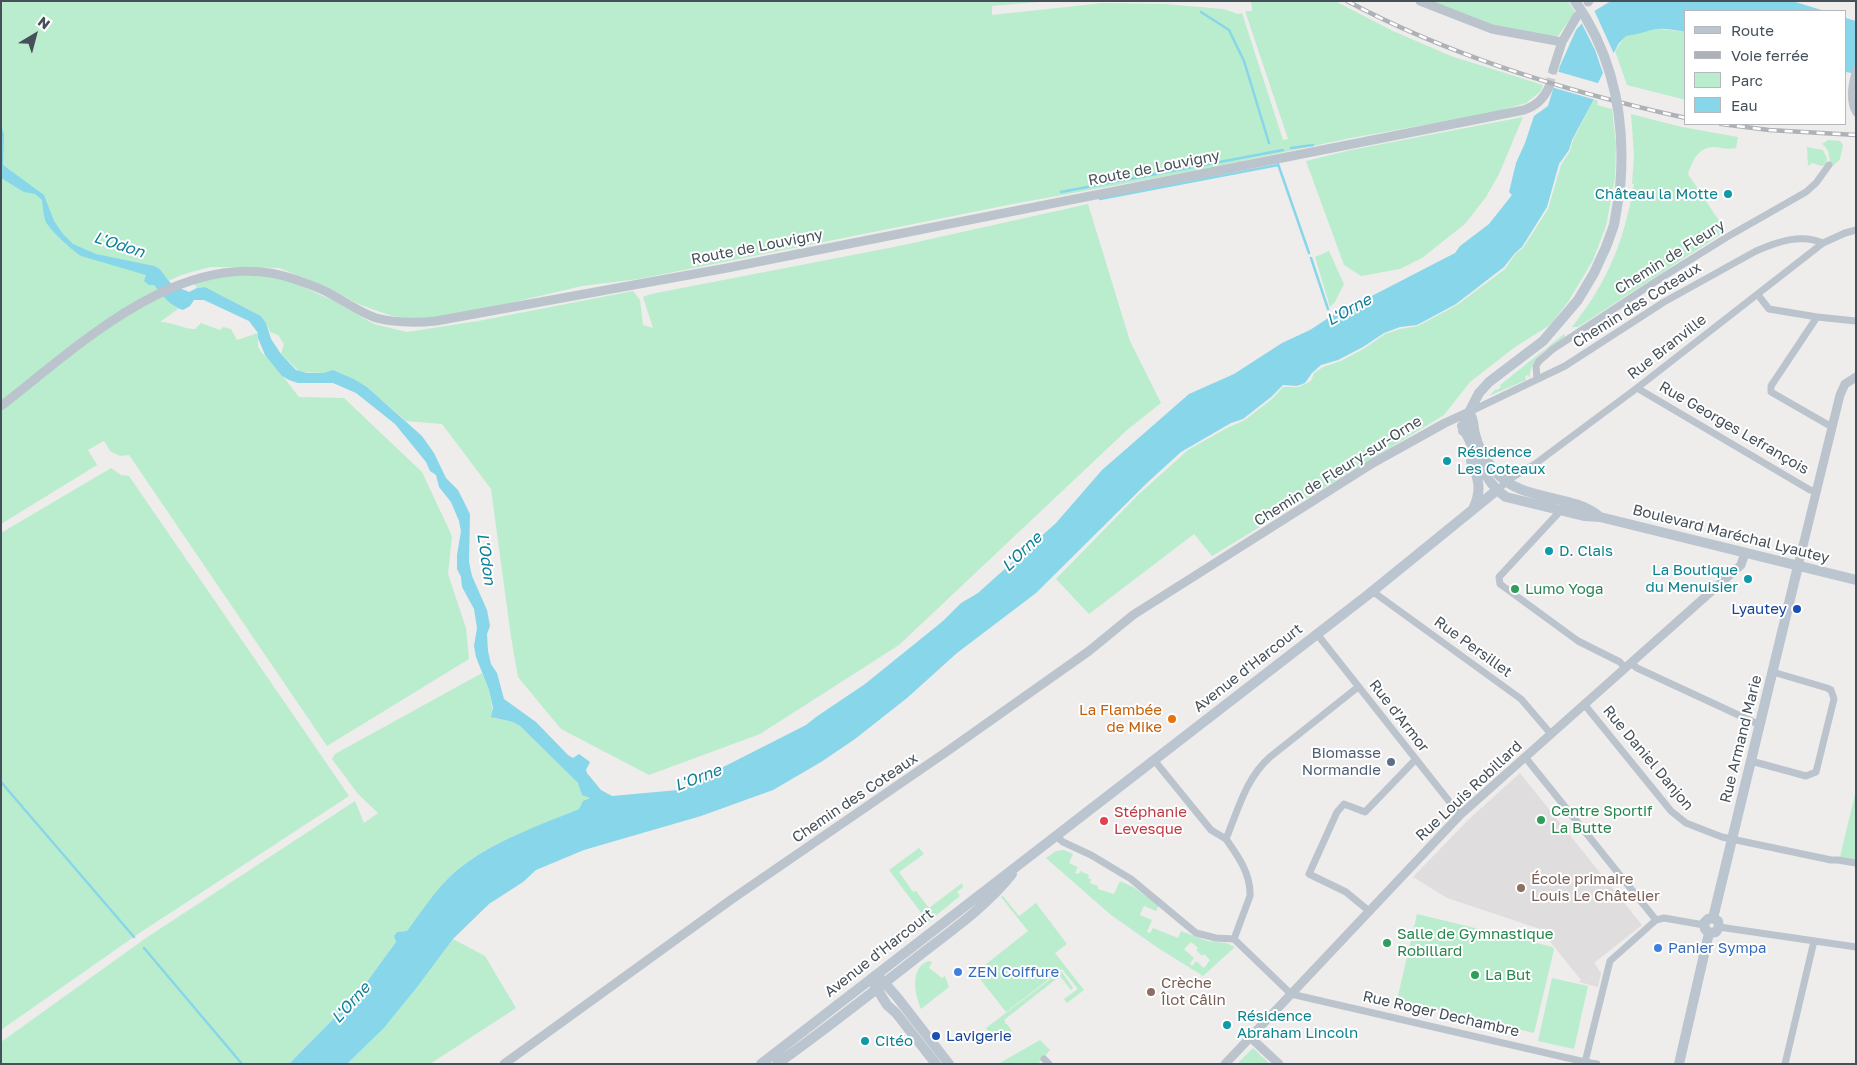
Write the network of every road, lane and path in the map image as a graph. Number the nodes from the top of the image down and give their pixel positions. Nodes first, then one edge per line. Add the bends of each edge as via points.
1 (1420, 1) edge
2 (1575, 1) edge
3 (1577, 16) dead end
4 (1562, 42) junction
5 (1553, 70) tunnel mouth
6 (1855, 72) edge
7 (1549, 86) tunnel mouth
8 (1856, 113) edge
9 (1829, 165) dead end
10 (1856, 230) edge
11 (1823, 244) junction
12 (1758, 295) junction
13 (1817, 317) junction
14 (1856, 321) edge
15 (1856, 377) edge
16 (1536, 379) junction
17 (1637, 388) junction
18 (1, 406) edge
19 (1469, 412) junction
20 (1462, 426) junction
21 (1832, 427) junction
22 (1506, 482) junction
23 (1497, 490) junction
24 (1816, 491) junction
25 (1569, 502) junction
26 (1561, 511) junction
27 (1471, 512) junction
28 (1600, 517) junction
29 (1745, 553) junction
30 (1224, 558) joint
31 (1798, 566) junction
32 (1856, 580) edge
33 (1372, 591) junction
34 (1317, 634) junction
35 (1628, 665) junction
36 (1772, 672) junction
37 (1358, 686) junction
38 (1584, 704) junction
39 (1760, 725) junction
40 (1551, 734) junction
41 (1525, 757) junction
42 (1416, 759) junction
43 (1154, 760) junction
44 (1751, 761) junction
45 (1460, 815) junction
46 (1056, 836) junction
47 (1226, 839) junction
48 (1732, 839) junction
49 (1856, 863) edge
50 (1017, 867) junction
51 (1369, 911) junction
52 (1713, 918) junction
53 (1656, 920) junction
54 (1719, 927) junction
55 (1707, 929) junction
56 (1234, 939) junction
57 (1814, 941) junction
58 (1856, 947) edge
59 (874, 976) junction
60 (881, 985) junction
61 (1291, 994) junction
62 (1250, 1037) junction
63 (924, 1040) junction
64 (1584, 1063) edge
65 (504, 1064) edge
66 (761, 1064) edge
67 (777, 1064) edge
68 (936, 1064) edge
69 (949, 1064) edge
70 (1225, 1064) edge
71 (1279, 1064) edge
72 (1597, 1064) edge
73 (1679, 1064) edge
74 (1785, 1064) edge

1 - 4 street via 1492,29
2 - 19 main road, bridge via 1597,40 1613,84 1622,133 1620,189 1614,225 1594,274 1578,300 1543,341 1489,382 1473,401
3 - 4 street
4 - 5 street
6 - 8 street via 1851,95
7 - 18 street, Route de Louvigny via 1539,102 1524,110 717,270 436,321 392,321 375,317 328,293 276,274 225,272 180,285 120,314
9 - 16 street, Chemin de Fleury via 1806,192 1685,262 1545,355 1536,366
10 - 11 street, Rue Branville
11 - 12 street, Rue Branville
11 - 16 street, Chemin des Coteaux via 1814,240 1792,239 1756,251 1664,302 1565,366
12 - 13 street via 1769,309
12 - 17 street, Rue Branville
13 - 14 street
13 - 21 street via 1770,386 1771,392
15 - 21 street via 1843,389
16 - 19 street, Chemin des Coteaux
17 - 22 street, Rue Branville
17 - 24 street, Rue Georges Lefrançois
19 - 20 main road
19 - 22 main road via 1483,452
19 - 30 street, Chemin de Fleury-sur-Orne via 1373,463
20 - 23 main road via 1484,473
20 - 27 main road via 1463,440 1479,484
21 - 24 street
22 - 23 street, Rue Branville
22 - 25 main road, Boulevard Maréchal Lyautey
23 - 26 main road, Boulevard Maréchal Lyautey via 1506,497
23 - 27 main road, Avenue d'Harcourt
24 - 31 street
25 - 26 street
25 - 28 main road, Boulevard Maréchal Lyautey via 1589,508
26 - 28 main road, Boulevard Maréchal Lyautey
26 - 35 street via 1499,577 1500,584 1578,641
27 - 33 main road, Avenue d'Harcourt
28 - 29 main road, Boulevard Maréchal Lyautey
29 - 31 main road, Boulevard Maréchal Lyautey
29 - 35 street, Rue Louis Robillard via 1741,565
30 - 65 street, Chemin des Coteaux via 1133,616 1089,651 732,899
31 - 32 main road, Boulevard Maréchal Lyautey
31 - 36 main road, Rue Armand Marie
33 - 34 main road, Avenue d'Harcourt
33 - 40 street, Rue Persillet via 1521,698
34 - 37 street, Rue d'Armor
34 - 43 main road, Avenue d'Harcourt
35 - 38 street, Rue Louis Robillard
35 - 39 street
36 - 39 main road, Rue Armand Marie
36 - 44 street via 1827,688 1834,700 1814,774 1806,776
37 - 42 street, Rue d'Armor
37 - 47 street via 1257,770
38 - 40 street, Rue Louis Robillard
38 - 48 street, Rue Daniel Danjon via 1677,817 1699,829
39 - 44 main road, Rue Armand Marie
40 - 41 street, Rue Louis Robillard
41 - 45 street, Rue Louis Robillard
41 - 53 street
42 - 45 street, Rue d'Armor
42 - 51 street via 1365,812 1344,804 1337,812 1309,874 1346,892
43 - 46 main road, Avenue d'Harcourt
43 - 47 street via 1211,830
44 - 48 main road, Rue Armand Marie
45 - 51 street, Rue Louis Robillard
46 - 50 main road, Avenue d'Harcourt
46 - 56 street via 1131,879 1196,933
47 - 56 street via 1244,866 1250,889
48 - 49 street, Rue Daniel Danjon
48 - 52 main road, Rue Armand Marie
50 - 59 main road, Avenue d'Harcourt
50 - 60 main road, Avenue d'Harcourt via 983,905
51 - 61 street, Rue Louis Robillard
52 - 54 main road
52 - 55 main road via 1707,920
53 - 55 street via 1664,918
53 - 64 street via 1610,961
54 - 55 main road via 1715,933
54 - 57 street
55 - 73 main road
56 - 61 street
57 - 58 street
57 - 74 street
59 - 60 main road
59 - 66 main road, Avenue d'Harcourt
60 - 63 main road via 887,1005
60 - 67 main road, Avenue d'Harcourt
61 - 62 street, Rue Louis Robillard
61 - 64 street, Rue Roger Dechambre
62 - 70 street, Rue Louis Robillard
62 - 71 street
63 - 68 main road
63 - 69 main road
64 - 72 street, Rue Roger Dechambre

